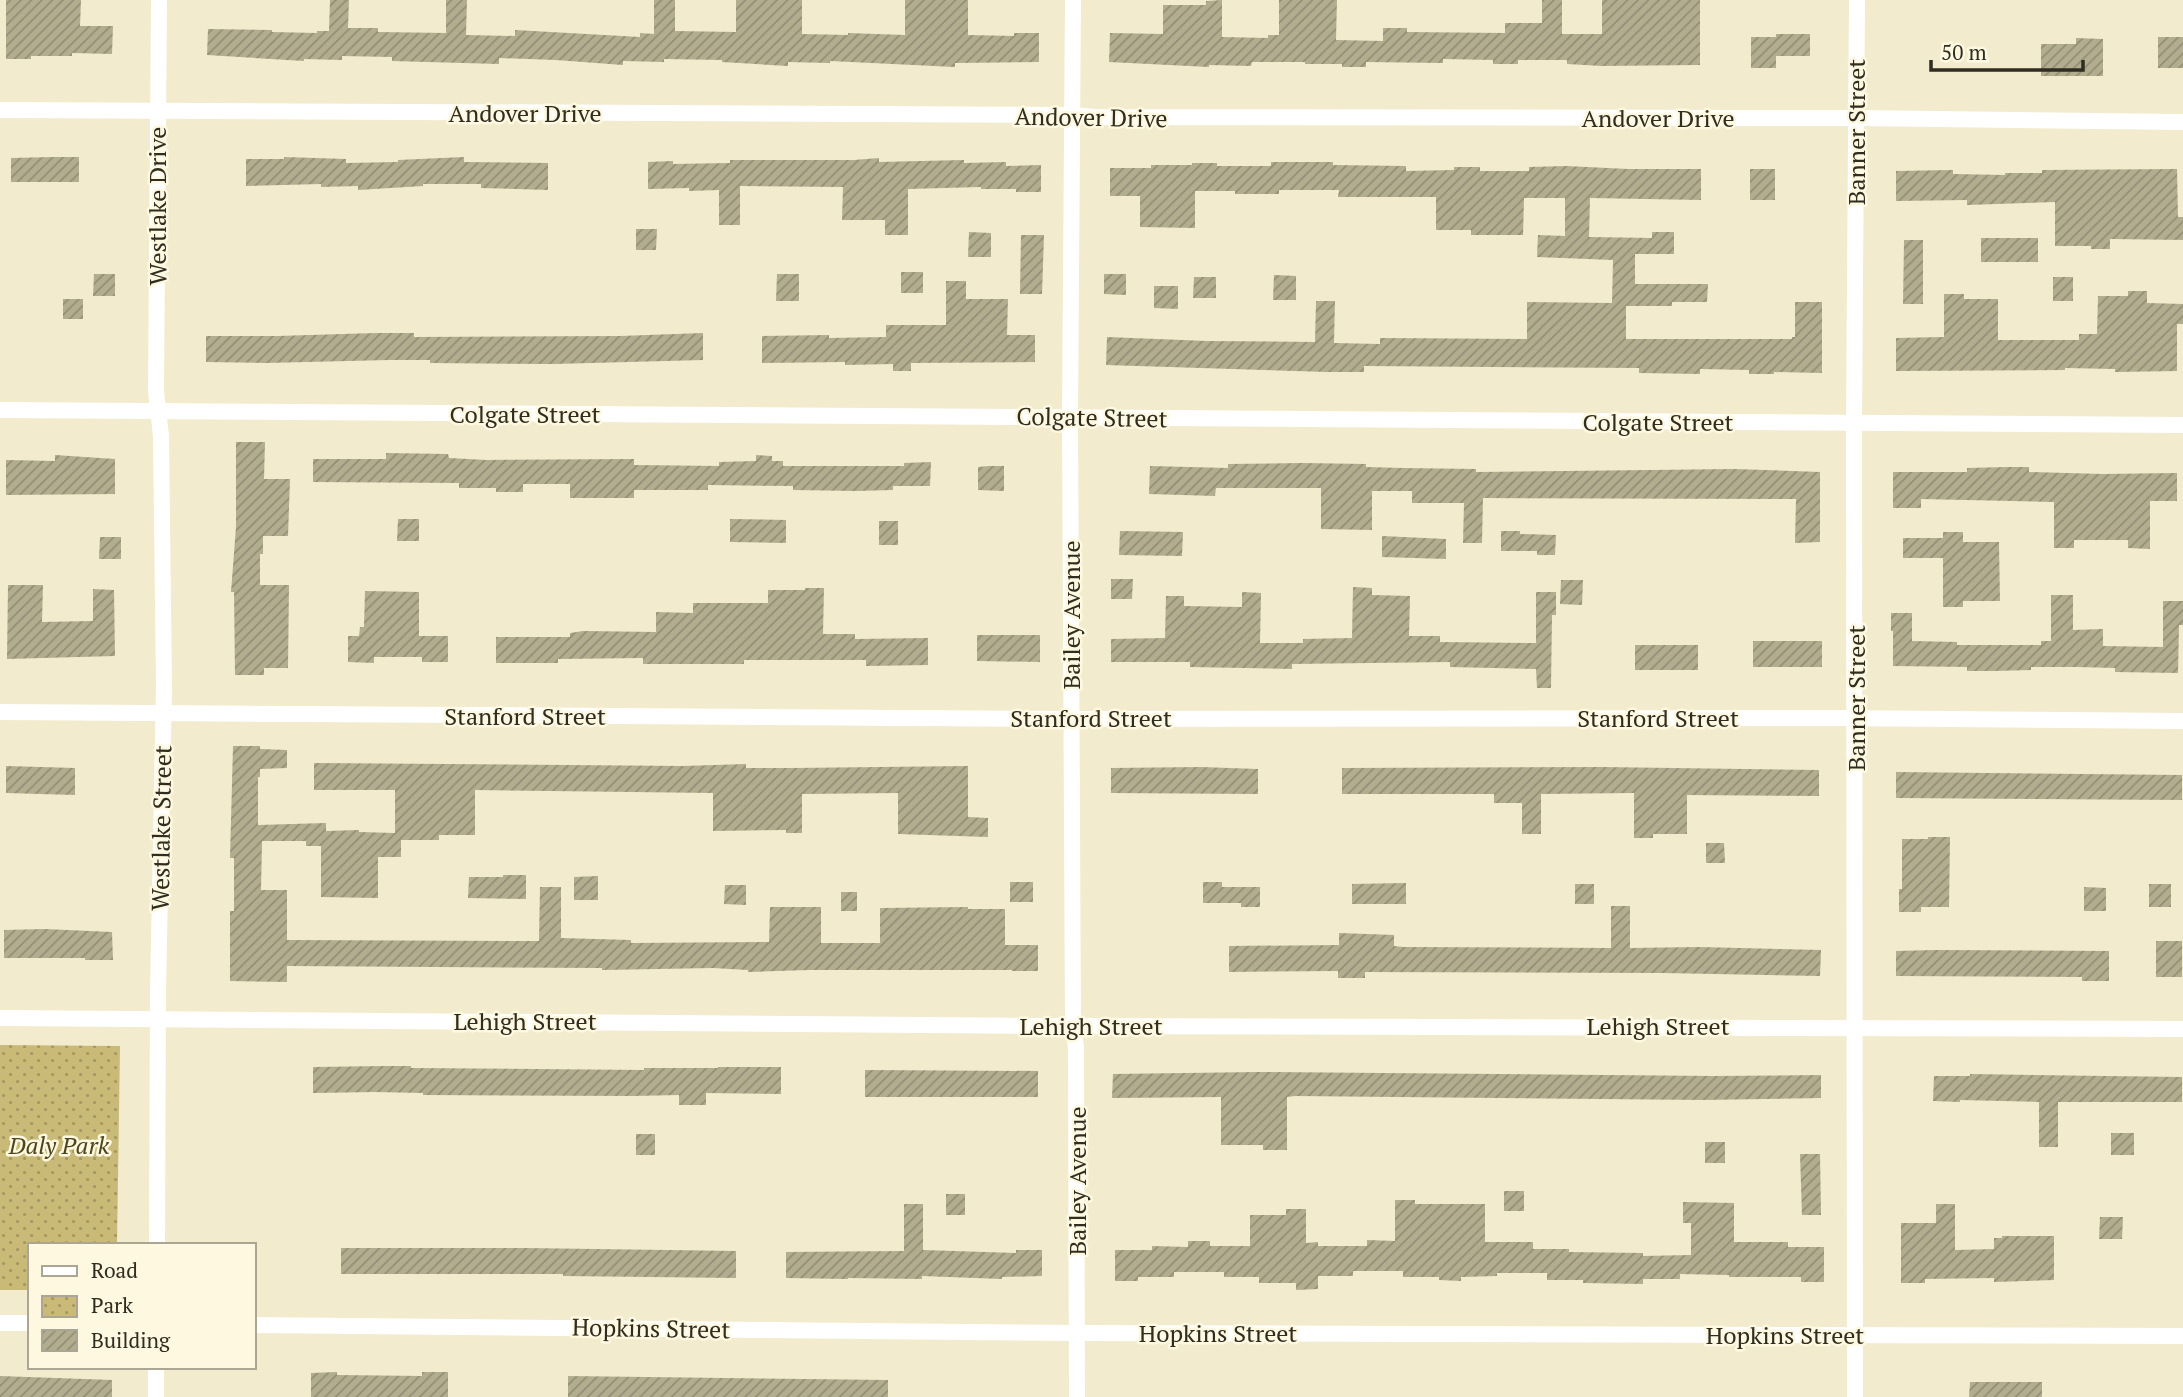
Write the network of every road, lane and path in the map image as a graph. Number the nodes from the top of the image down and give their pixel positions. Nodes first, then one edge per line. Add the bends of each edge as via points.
1 (159, 0) edge
2 (1073, 0) edge
3 (1857, 0) edge
4 (0, 110) edge
5 (158, 110) junction
6 (1073, 115) junction
7 (1857, 118) junction
8 (2183, 122) edge
9 (0, 410) edge
10 (160, 412) junction
11 (1070, 417) junction
12 (1854, 424) junction
13 (2183, 425) edge
14 (0, 712) edge
15 (163, 714) junction
16 (1072, 719) junction
17 (1856, 719) junction
18 (2183, 721) edge
19 (0, 1018) edge
20 (158, 1019) junction
21 (1073, 1026) junction
22 (1855, 1027) junction
23 (2183, 1029) edge
24 (157, 1243) edge
25 (0, 1323) edge
26 (28, 1323) edge
27 (256, 1325) edge
28 (1078, 1333) junction
29 (1855, 1335) junction
30 (2183, 1336) edge
31 (156, 1369) edge
32 (156, 1397) edge
33 (1077, 1397) edge
34 (1855, 1397) edge

1 - 5 street, Westlake Drive
2 - 6 street, Bailey Avenue
3 - 7 street, Banner Street
4 - 5 street, Andover Drive
5 - 6 street, Andover Drive
5 - 10 street, Westlake Drive via 156,391
6 - 7 street, Andover Drive
6 - 11 street, Bailey Avenue
7 - 8 street, Andover Drive
7 - 12 street, Banner Street
9 - 10 street, Colgate Street
10 - 11 street, Colgate Street
10 - 15 street, Westlake Street
11 - 12 street, Colgate Street
11 - 16 street, Bailey Avenue
12 - 13 street, Colgate Street
12 - 17 street, Banner Street
14 - 15 street, Stanford Street
15 - 16 street, Stanford Street
15 - 20 street, Westlake Street
16 - 17 street, Stanford Street
16 - 21 street, Bailey Avenue
17 - 18 street, Stanford Street
17 - 22 street, Banner Street
19 - 20 street, Lehigh Street
20 - 21 street, Lehigh Street
20 - 24 street, Westlake Street
21 - 22 street, Lehigh Street
21 - 28 street, Bailey Avenue
22 - 23 street, Lehigh Street
22 - 29 street, Banner Street
25 - 26 street
27 - 28 street, Hopkins Street
28 - 29 street, Hopkins Street
28 - 33 street, Bailey Avenue
29 - 30 street, Hopkins Street
29 - 34 street, Banner Street
31 - 32 street

